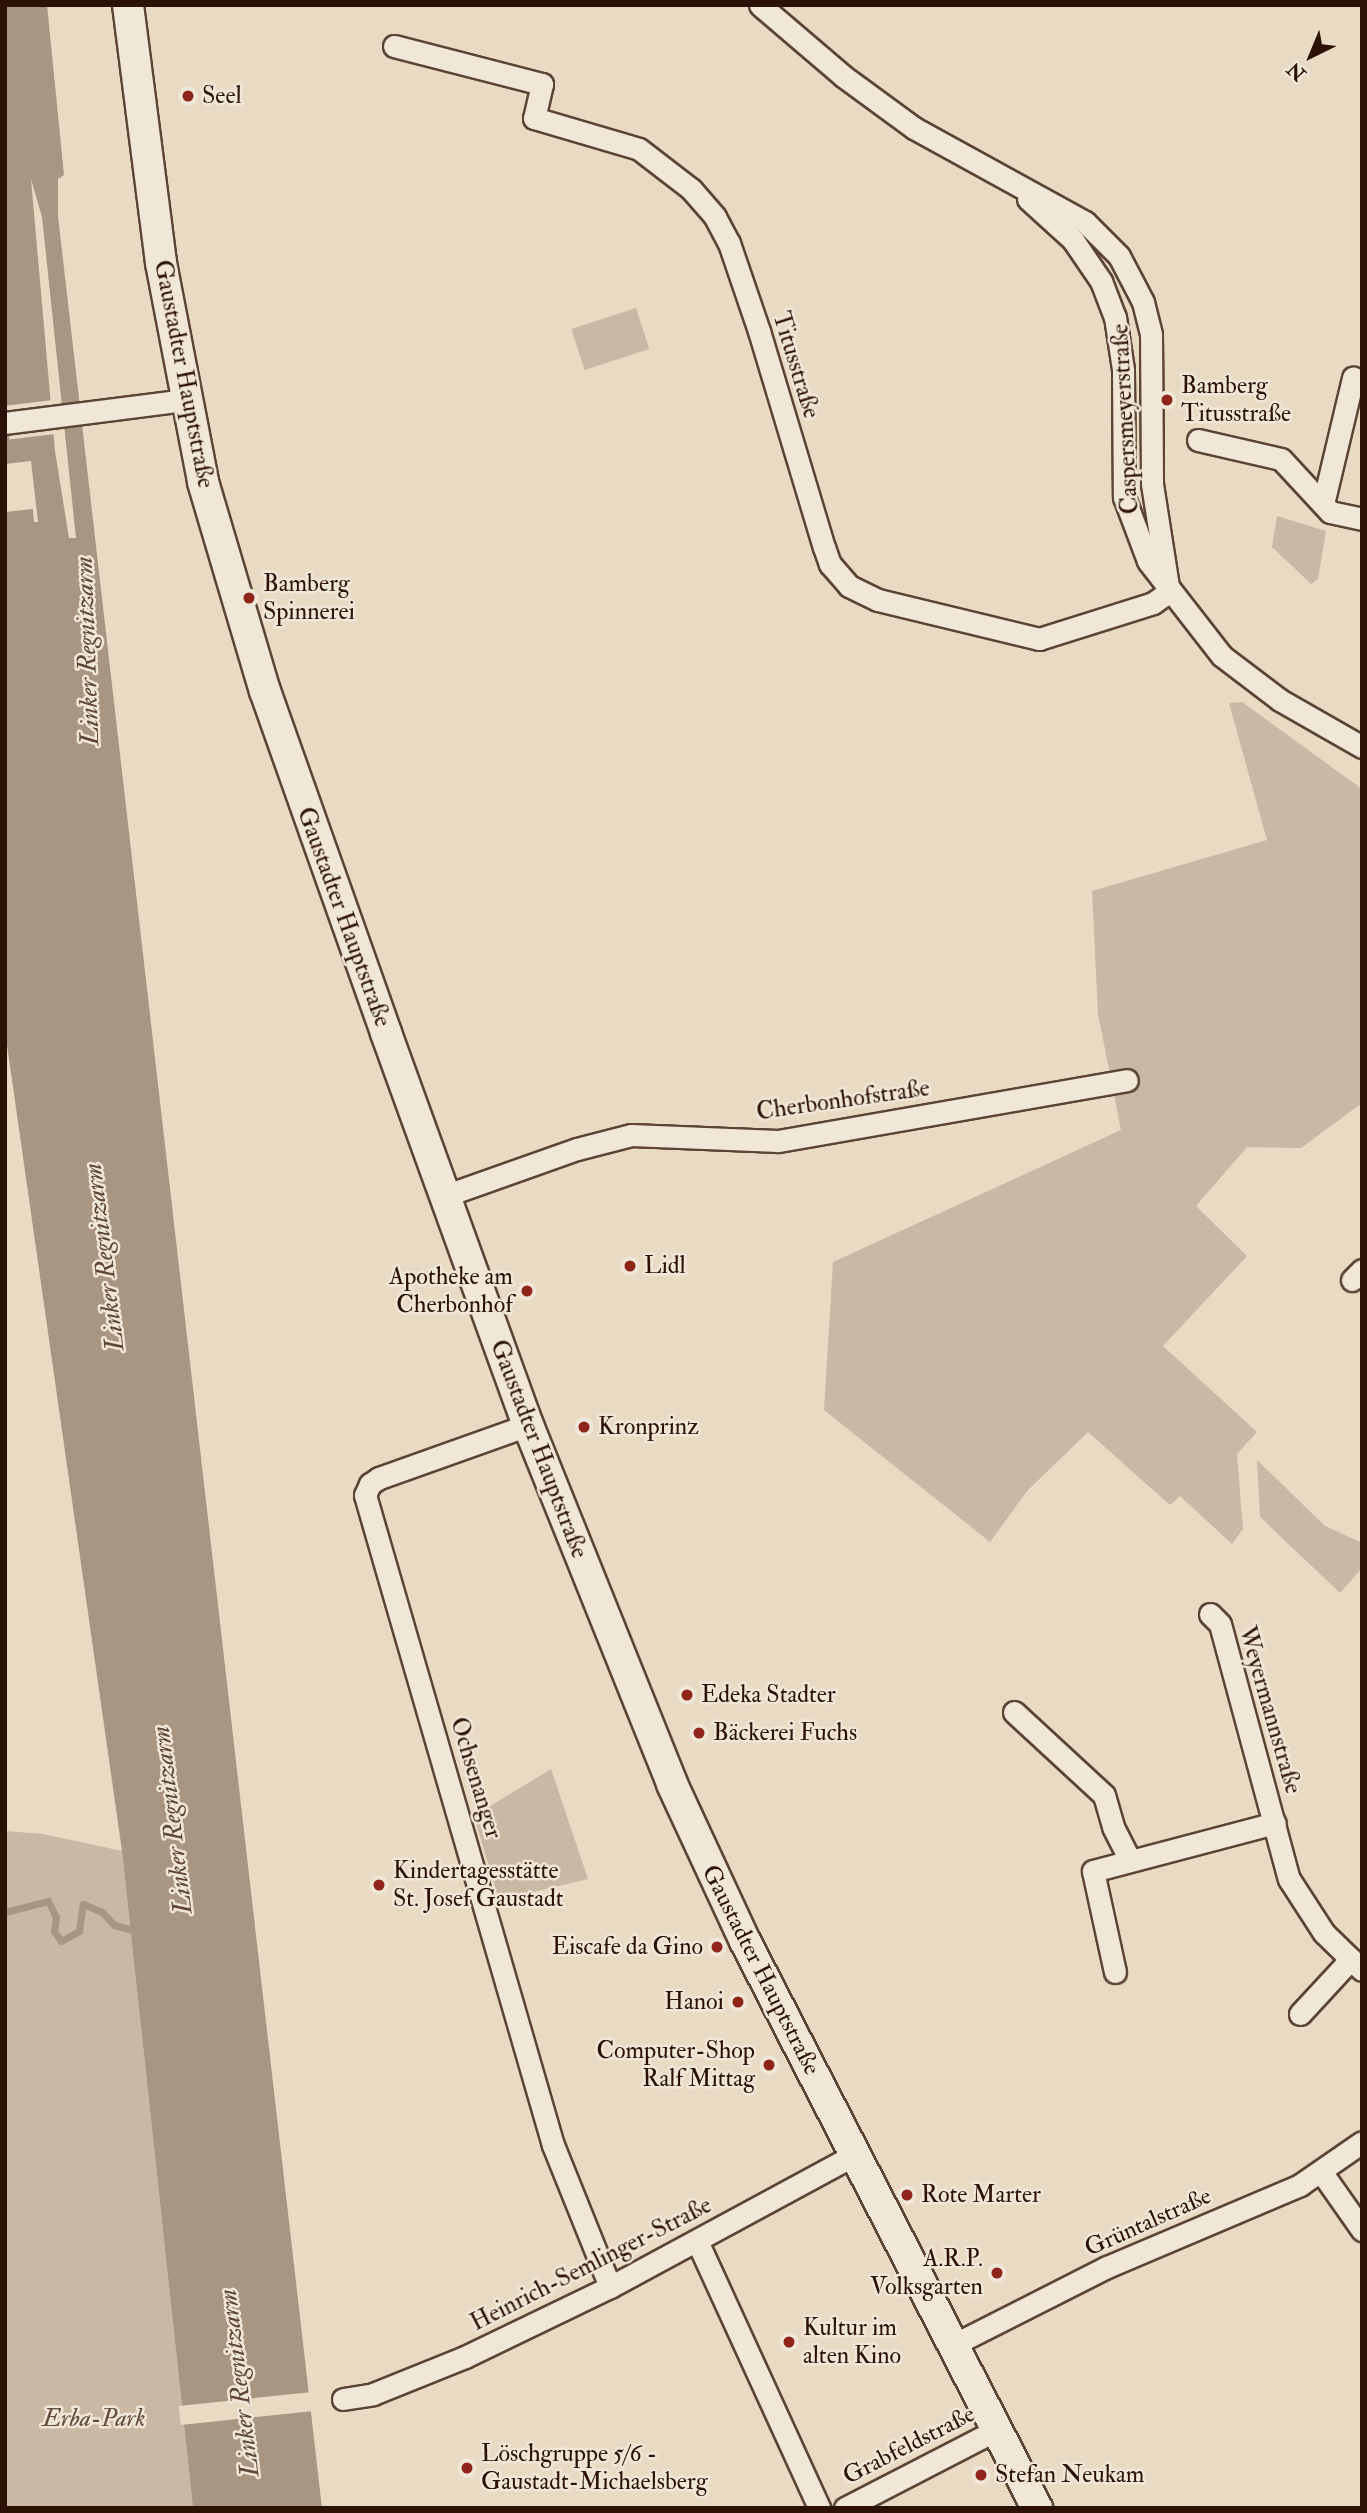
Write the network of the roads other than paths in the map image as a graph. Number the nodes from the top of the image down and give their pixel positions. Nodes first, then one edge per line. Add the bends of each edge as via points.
1 (128, 5) edge
2 (760, 5) edge
3 (394, 46) dead end
4 (1010, 184) junction
5 (1353, 378) dead end
6 (184, 400) junction
7 (5, 423) edge
8 (1198, 440) dead end
9 (1323, 504) junction
10 (1362, 519) edge
11 (1170, 592) junction
12 (1362, 747) edge
13 (1127, 1080) dead end
14 (447, 1195) junction
15 (528, 1424) junction
16 (1210, 1614) dead end
17 (1014, 1712) dead end
18 (1275, 1823) junction
19 (1129, 1859) junction
20 (1356, 1965) edge
21 (1115, 1972) dead end
22 (1300, 2014) dead end
23 (1362, 2142) edge
24 (854, 2155) junction
25 (1322, 2173) junction
26 (1362, 2230) edge
27 (697, 2241) junction
28 (610, 2287) junction
29 (951, 2346) junction
30 (343, 2399) dead end
31 (996, 2430) junction
32 (819, 2508) edge
33 (845, 2508) edge
34 (1037, 2508) edge

1 - 6 street, Gaustadter Hauptstraße
2 - 4 street, Caspersmeyerstraße via 887,110
3 - 11 street, Titusstraße via 542,83 534,118 639,149 691,190 715,217 729,243 759,331 830,564 849,586 878,600 1040,639 1153,603
4 - 11 street, Caspersmeyerstraße via 1073,240 1101,281 1121,341 1124,497 1148,561
4 - 11 street, Caspersmeyerstraße via 1061,207 1105,239 1133,276 1152,345 1154,505
5 - 9 street
6 - 7 street
6 - 14 street, Gaustadter Hauptstraße via 257,669
8 - 9 street via 1280,459
9 - 10 street via 1330,512
11 - 12 street, Caspersmeyerstraße via 1222,656 1250,680
13 - 14 street, Cherbonhofstraße via 778,1142 631,1135 576,1149
14 - 15 street, Gaustadter Hauptstraße
15 - 24 street, Gaustadter Hauptstraße via 619,1661 682,1808
15 - 28 street, Ochsenanger via 379,1478 365,1495 553,2145
16 - 18 street, Weyermannstraße via 1220,1624
17 - 19 street via 1104,1794
18 - 19 street, Weyermannstraße
18 - 20 street, Weyermannstraße via 1289,1879 1324,1933
19 - 21 street, Weyermannstraße via 1093,1871
20 - 22 street, Weyermannstraße
23 - 25 street, Grüntalstraße
24 - 27 street, Heinrich-Semlinger-Straße
24 - 29 street, Gaustadter Hauptstraße
25 - 26 street
25 - 29 street, Grüntalstraße via 1107,2267
27 - 28 street, Heinrich-Semlinger-Straße
27 - 32 street
28 - 30 street, Heinrich-Semlinger-Straße via 439,2368 373,2394
29 - 31 street, Gaustadter Hauptstraße
31 - 33 street, Grabfeldstraße
31 - 34 street, Gaustadter Hauptstraße

